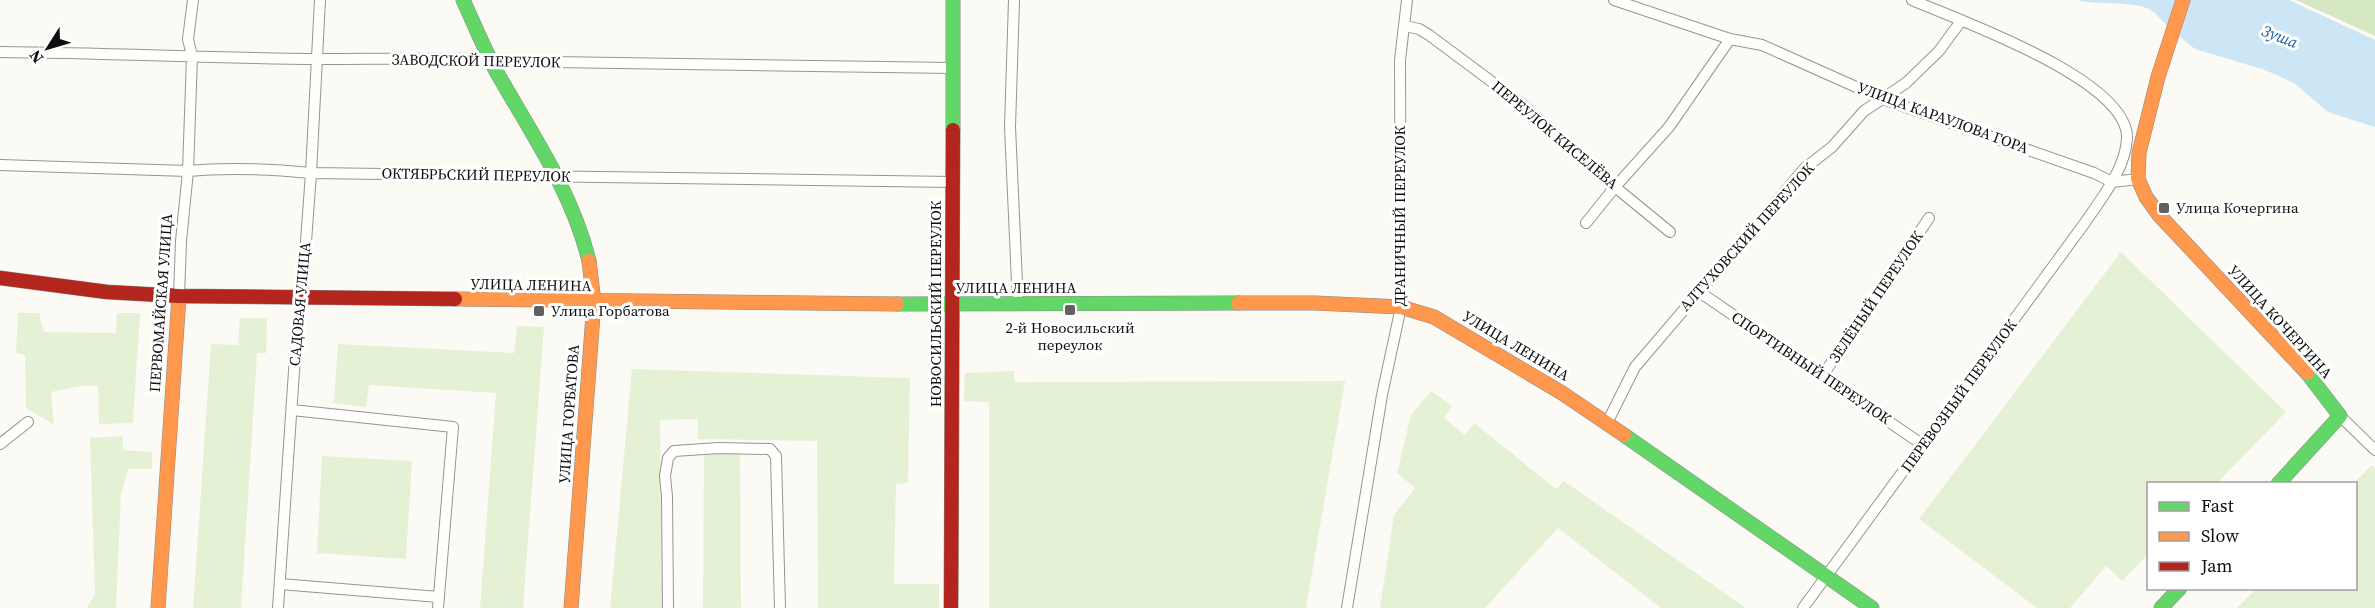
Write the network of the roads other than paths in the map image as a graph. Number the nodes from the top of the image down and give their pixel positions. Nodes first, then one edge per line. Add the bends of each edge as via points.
1 (193, 0) edge
2 (320, 0) edge
3 (463, 0) edge
4 (953, 0) edge
5 (1014, 0) edge
6 (1407, 0) edge
7 (1614, 0) edge
8 (1912, 0) edge
9 (2183, 0) edge
10 (1960, 21) junction
11 (1405, 26) junction
12 (1730, 39) junction
13 (0, 52) edge
14 (192, 56) junction
15 (489, 58) junction
16 (317, 59) junction
17 (952, 68) junction
18 (1883, 99) junction
19 (0, 165) edge
20 (188, 171) junction
21 (311, 173) junction
22 (555, 175) junction
23 (2138, 179) junction
24 (952, 182) junction
25 (2112, 182) junction
26 (1615, 187) junction
27 (1929, 218) dead end
28 (1586, 223) dead end
29 (1670, 232) dead end
30 (0, 278) edge
31 (1698, 291) junction
32 (178, 296) junction
33 (302, 297) junction
34 (594, 302) junction
35 (953, 305) junction
36 (1018, 305) junction
37 (1401, 307) junction
38 (1823, 375) junction
39 (292, 411) junction
40 (2340, 416) junction
41 (28, 422) dead end
42 (1607, 423) junction
43 (0, 444) edge
44 (1923, 445) junction
45 (2375, 450) edge
46 (2279, 482) edge
47 (1826, 576) junction
48 (280, 584) junction
49 (2178, 590) edge
50 (439, 602) edge
51 (158, 608) edge
52 (278, 608) edge
53 (571, 608) edge
54 (668, 608) edge
55 (780, 608) edge
56 (951, 608) edge
57 (1347, 608) edge
58 (1803, 608) edge
59 (1872, 608) edge
60 (2161, 608) edge

1 - 14 street, ПЕРВОМАЙСКАЯ УЛИЦА via 188,39
2 - 16 street, САДОВАЯ УЛИЦА
3 - 15 main road, УЛИЦА ГОРБАТОВА
4 - 17 main road, НОВОСИЛЬСКИЙ ПЕРЕУЛОК
5 - 36 street via 1010,127
6 - 11 street, ДРАНИЧНЫЙ ПЕРЕУЛОК
7 - 12 street, УЛИЦА КАРАУЛОВА ГОРА
8 - 10 street, ПЕРЕВОЗНЫЙ ПЕРЕУЛОК
9 - 23 main road via 2158,77 2139,153
10 - 18 street, АЛТУХОВСКИЙ ПЕРЕУЛОК via 1939,51
10 - 25 street, ПЕРЕВОЗНЫЙ ПЕРЕУЛОК via 2044,56 2115,109 2127,138
11 - 26 street, ПЕРЕУЛОК КИСЕЛЁВА via 1429,35 1524,105
11 - 37 street, ДРАНИЧНЫЙ ПЕРЕУЛОК via 1400,60
12 - 18 street, УЛИЦА КАРАУЛОВА ГОРА via 1762,45
12 - 26 street via 1669,127
13 - 14 street, ЗАВОДСКОЙ ПЕРЕУЛОК
14 - 16 street, ЗАВОДСКОЙ ПЕРЕУЛОК
14 - 20 street, ПЕРВОМАЙСКАЯ УЛИЦА
15 - 16 street, ЗАВОДСКОЙ ПЕРЕУЛОК
15 - 17 street, ЗАВОДСКОЙ ПЕРЕУЛОК
15 - 22 main road, УЛИЦА ГОРБАТОВА
16 - 21 street, САДОВАЯ УЛИЦА
17 - 24 main road, НОВОСИЛЬСКИЙ ПЕРЕУЛОК
18 - 25 street, УЛИЦА КАРАУЛОВА ГОРА
18 - 31 street, АЛТУХОВСКИЙ ПЕРЕУЛОК via 1864,111 1832,147 1805,168
19 - 20 street, ОКТЯБРЬСКИЙ ПЕРЕУЛОК
20 - 21 street, ОКТЯБРЬСКИЙ ПЕРЕУЛОК via 269,169
20 - 32 street, ПЕРВОМАЙСКАЯ УЛИЦА
21 - 22 street, ОКТЯБРЬСКИЙ ПЕРЕУЛОК
21 - 33 street, САДОВАЯ УЛИЦА
22 - 24 street, ОКТЯБРЬСКИЙ ПЕРЕУЛОК
22 - 34 main road, УЛИЦА ГОРБАТОВА via 584,236 593,273
23 - 25 street
23 - 40 main road, УЛИЦА КОЧЕРГИНА via 2159,215 2305,370
24 - 35 main road, НОВОСИЛЬСКИЙ ПЕРЕУЛОК
25 - 44 street, ПЕРЕВОЗНЫЙ ПЕРЕУЛОК
26 - 28 street
26 - 29 street, ПЕРЕУЛОК КИСЕЛЁВА
27 - 38 street, ЗЕЛЁНЫЙ ПЕРЕУЛОК
30 - 32 main road, УЛИЦА ЛЕНИНА via 106,292
31 - 38 street, СПОРТИВНЫЙ ПЕРЕУЛОК
31 - 42 street, АЛТУХОВСКИЙ ПЕРЕУЛОК via 1635,367
32 - 33 main road, УЛИЦА ЛЕНИНА
32 - 51 main road, ПЕРВОМАЙСКАЯ УЛИЦА
33 - 34 main road, УЛИЦА ЛЕНИНА
33 - 39 street, САДОВАЯ УЛИЦА
34 - 35 main road, УЛИЦА ЛЕНИНА
34 - 53 main road, УЛИЦА ГОРБАТОВА
35 - 36 main road, УЛИЦА ЛЕНИНА
35 - 56 main road, НОВОСИЛЬСКИЙ ПЕРЕУЛОК
36 - 37 main road, УЛИЦА ЛЕНИНА via 1315,303
37 - 42 main road, УЛИЦА ЛЕНИНА via 1434,317 1460,331
37 - 57 street, ДРАНИЧНЫЙ ПЕРЕУЛОК via 1382,395
38 - 44 street, СПОРТИВНЫЙ ПЕРЕУЛОК
39 - 48 street, САДОВАЯ УЛИЦА
39 - 50 street via 453,427
40 - 45 street
40 - 46 main road
41 - 43 street
42 - 47 main road, УЛИЦА ЛЕНИНА
44 - 47 street, ПЕРЕВОЗНЫЙ ПЕРЕУЛОК
47 - 58 street, ПЕРЕВОЗНЫЙ ПЕРЕУЛОК
47 - 59 main road, УЛИЦА ЛЕНИНА
48 - 50 street
48 - 52 street, САДОВАЯ УЛИЦА
49 - 60 main road
54 - 55 street via 665,466 674,451 719,448 770,450 776,456

